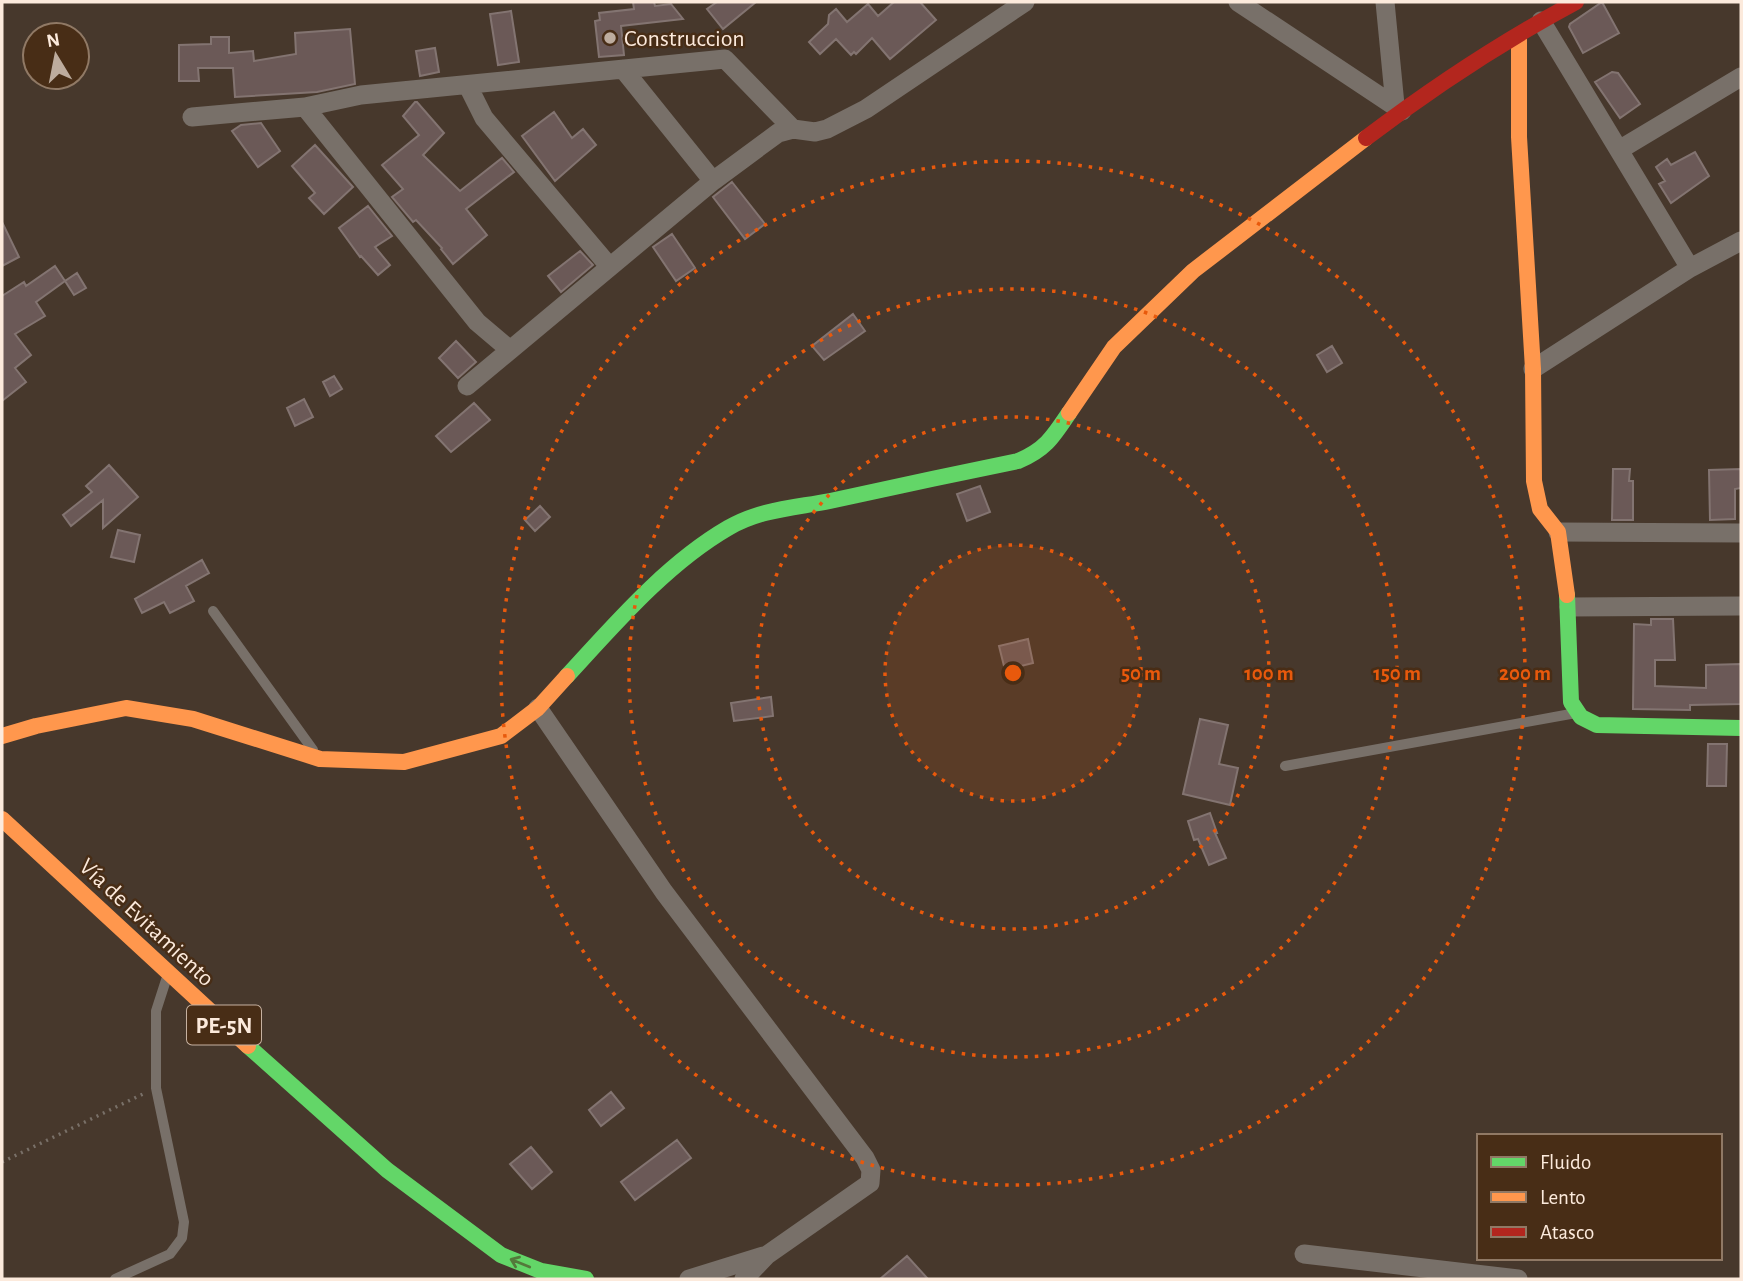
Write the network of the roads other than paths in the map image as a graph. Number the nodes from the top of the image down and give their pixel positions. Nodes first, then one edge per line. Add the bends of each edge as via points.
1 (1238, 2) edge
2 (1385, 2) edge
3 (1576, 2) edge
4 (1019, 3) edge
5 (1262, 10) edge
6 (1541, 21) junction
7 (1519, 36) junction
8 (623, 69) junction
9 (1741, 78) edge
10 (468, 86) junction
11 (304, 107) junction
12 (1398, 108) junction
13 (192, 117) dead end
14 (793, 129) junction
15 (1619, 150) junction
16 (713, 181) junction
17 (1741, 241) edge
18 (609, 265) junction
19 (1690, 268) junction
20 (510, 350) junction
21 (1534, 369) junction
22 (467, 386) dead end
23 (1558, 532) junction
24 (1741, 533) edge
25 (1741, 606) edge
26 (1569, 607) junction
27 (213, 611) dead end
28 (538, 708) junction
29 (1576, 713) junction
30 (1741, 729) edge
31 (1741, 734) edge
32 (2, 736) edge
33 (320, 759) junction
34 (1285, 766) dead end
35 (2, 819) edge
36 (169, 973) junction
37 (454, 1221) junction
38 (473, 1253) dead end
39 (1304, 1254) dead end
40 (767, 1255) junction
41 (114, 1279) edge
42 (586, 1279) edge
43 (689, 1279) edge
44 (744, 1279) edge
45 (1518, 1279) edge

1 - 5 street
2 - 12 street
3 - 6 main road
4 - 14 street via 866,109 827,129
5 - 12 street
6 - 7 main road
6 - 15 street
7 - 12 main road
7 - 21 main road via 1519,137
8 - 10 street
8 - 14 street via 725,59
8 - 16 street
9 - 15 street
10 - 11 street via 361,95
10 - 18 street via 484,118
11 - 13 street
11 - 20 street via 477,322
12 - 28 main road via 1193,271 1114,348 1052,439 1037,453 1005,464 769,510 728,528 686,558 623,615
14 - 16 street via 778,133
15 - 19 street
16 - 18 street
17 - 19 street
18 - 20 street
19 - 21 street
20 - 22 street
21 - 23 main road via 1535,494
23 - 24 street
23 - 26 main road
25 - 26 street
26 - 29 main road via 1571,702
27 - 33 lane
28 - 33 main road via 501,736 404,762
28 - 40 street via 664,892 871,1170 870,1183
29 - 30 main road via 1597,725
29 - 34 lane
30 - 31 street
32 - 33 main road via 126,708 193,719
35 - 36 main road, Vía de Evitamiento / PE-5N
36 - 37 main road, Vía de Evitamiento / PE-5N via 387,1170
36 - 41 lane via 156,1011 156,1088 184,1222 182,1238 170,1254
37 - 38 main road, Vía de Evitamiento / PE-5N
42 -> 37 main road, Vía de Evitamiento / PE-5N via 541,1271 501,1255
39 - 45 street
40 - 43 street
40 - 44 street

